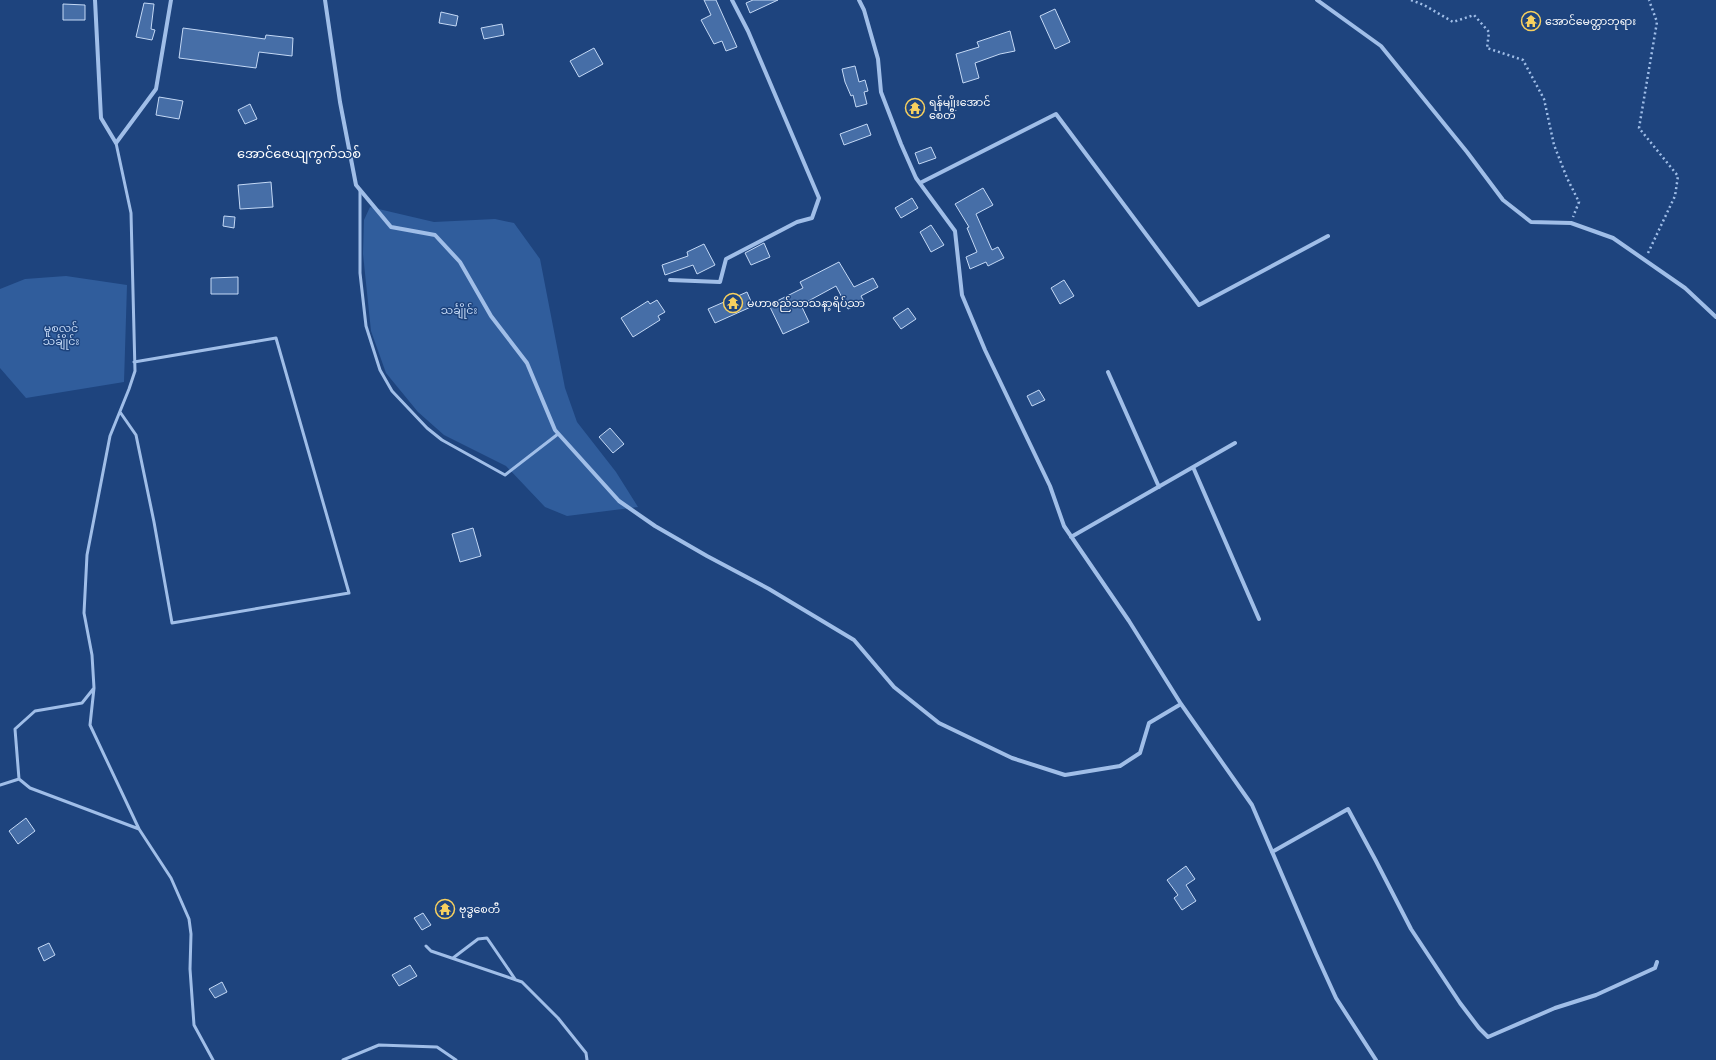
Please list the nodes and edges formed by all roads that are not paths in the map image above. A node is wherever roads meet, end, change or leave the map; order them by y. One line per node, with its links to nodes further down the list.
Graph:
1 (95, 0): 7 (street)
2 (171, 0): 7 (street)
3 (325, 0): 9 (street)
4 (732, 0): 11 (street)
5 (859, 0): 8 (street)
6 (1318, 0): 12 (street)
7 (116, 143): 13 (lane)
8 (920, 183): 10 (street); 20 (street)
9 (360, 189): 16 (street); 16 (lane)
10 (1328, 236)
11 (670, 280)
12 (1716, 317)
13 (134, 362): 15 (lane); 15 (lane)
14 (1108, 372): 19 (street)
15 (120, 412): 22 (lane)
16 (558, 434): 23 (street)
17 (1235, 443): 18 (street)
18 (1192, 468): 19 (street); 21 (street)
19 (1159, 486): 20 (street)
20 (1071, 537): 23 (street)
21 (1258, 619)
22 (94, 688): 24 (lane); 26 (lane)
23 (1181, 704): 27 (street)
24 (19, 779): 25 (lane); 26 (lane)
25 (0, 785)
26 (139, 829): 32 (lane)
27 (1272, 852): 30 (street); 36 (street)
28 (426, 946): 29 (lane)
29 (453, 958): 31 (lane); 31 (lane)
30 (1657, 962)
31 (516, 980): 35 (lane)
32 (213, 1060)
33 (343, 1060): 34 (lane)
34 (456, 1060)
35 (588, 1060)
36 (1376, 1060)

